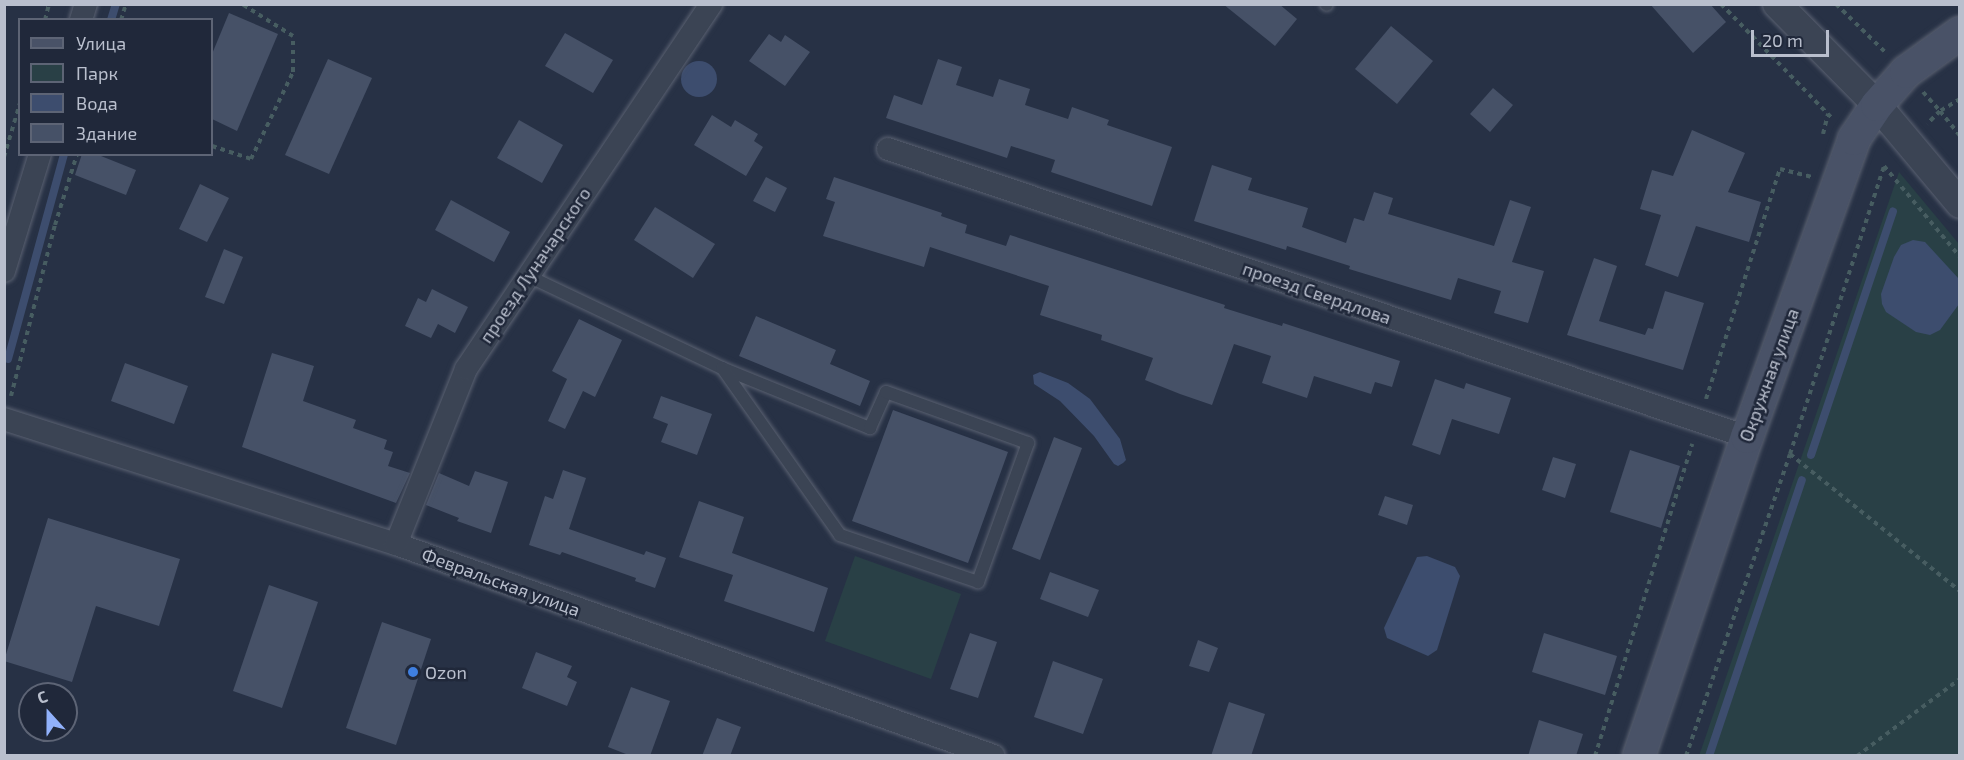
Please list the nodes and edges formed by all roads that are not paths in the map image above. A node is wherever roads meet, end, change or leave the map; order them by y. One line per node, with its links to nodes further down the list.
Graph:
1 (711, 4): 9 (street, проезд Луначарского)
2 (1778, 4): 4 (street)
3 (1959, 33): 4 (main road, Окружная улица)
4 (1877, 105): 7 (street); 12 (main road, Окружная улица)
5 (888, 149): 12 (street, проезд Свердлова)
6 (39, 156): 8 (street)
7 (1959, 204)
8 (4, 271)
9 (528, 276): 10 (lane); 13 (street, проезд Луначарского)
10 (722, 368): 10 (lane)
11 (5, 419): 13 (street, Февральская улица)
12 (1747, 437): 15 (main road, Окружная улица)
13 (396, 544): 14 (street, Февральская улица)
14 (994, 756)
15 (1638, 756)

